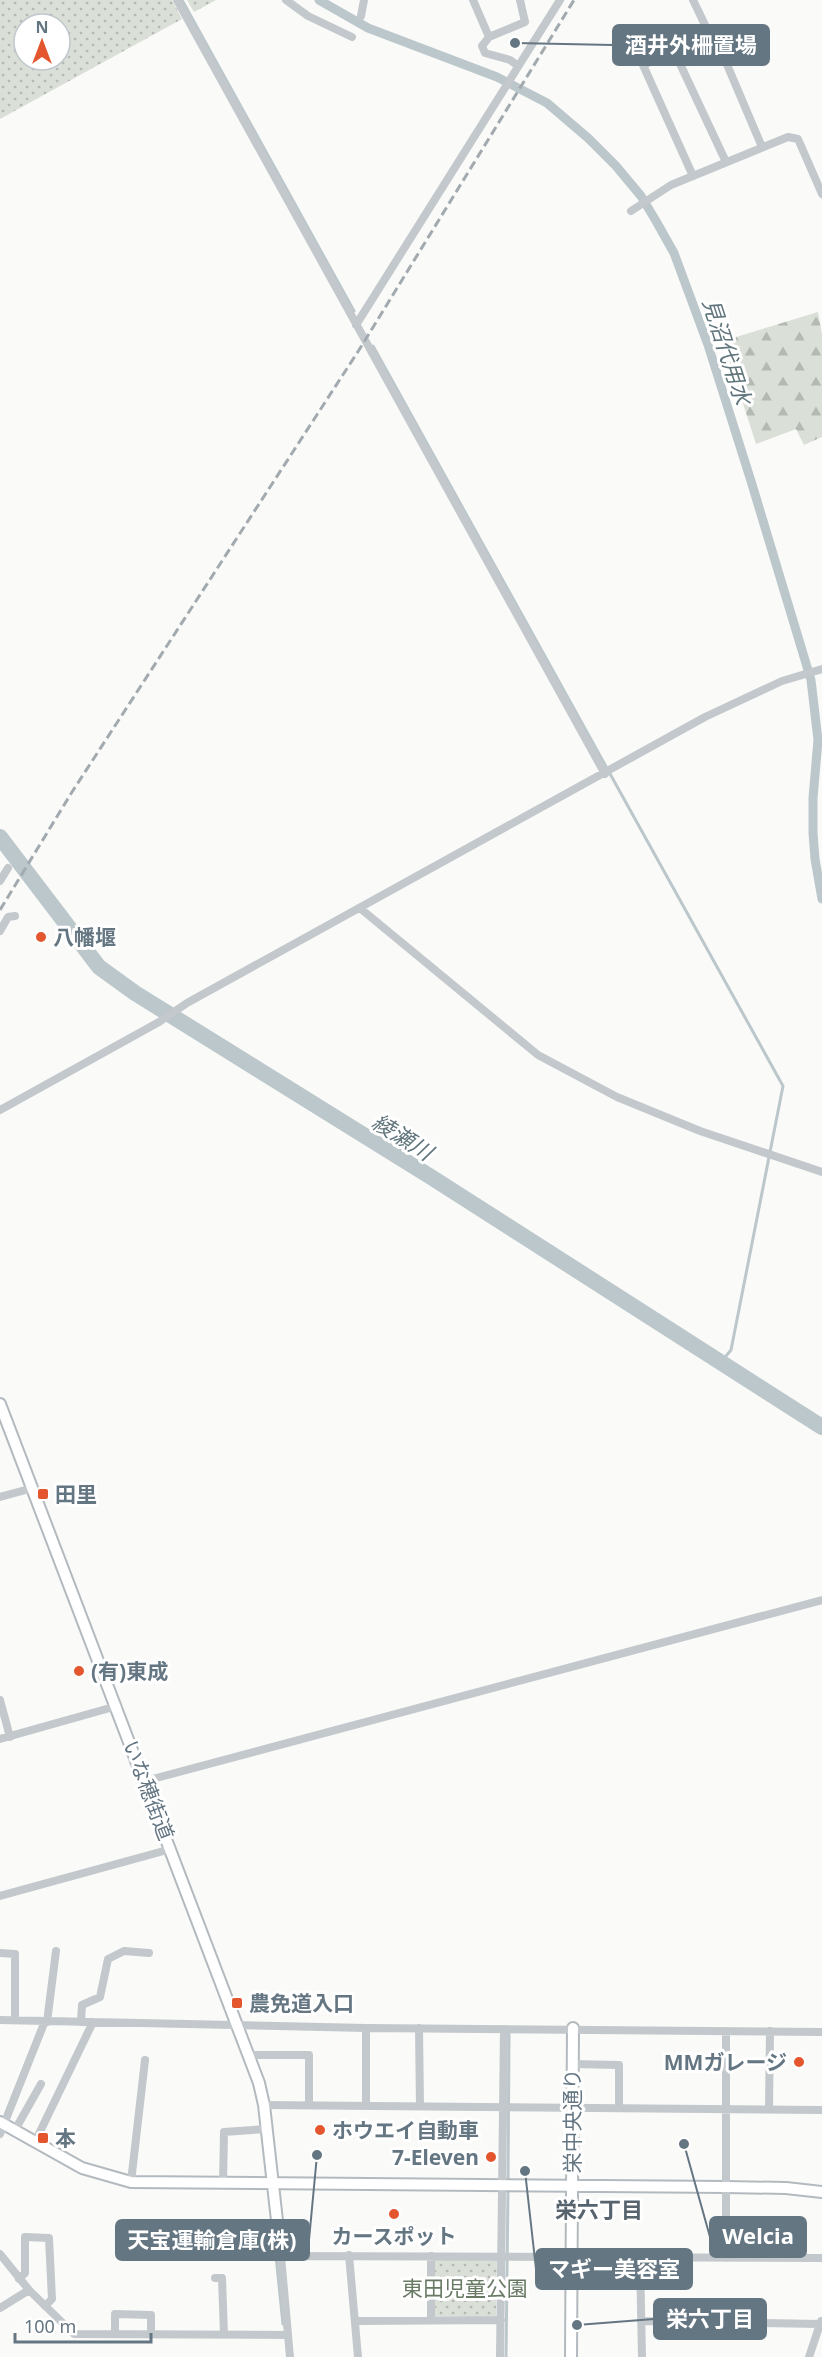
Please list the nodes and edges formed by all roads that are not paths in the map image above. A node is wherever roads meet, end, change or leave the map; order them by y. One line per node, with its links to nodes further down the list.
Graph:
1 (177, 0): 19 (street)
2 (286, 0): 10 (street)
3 (364, 0): 8 (street)
4 (473, 0): 11 (street)
5 (520, 0): 11 (street)
6 (560, 0): 13 (street)
7 (693, 0): 9 (street)
8 (361, 16)
9 (711, 34): 12 (street); 14 (street)
10 (352, 37)
11 (489, 37): 13 (street)
12 (675, 51): 15 (street); 16 (street)
13 (517, 65): 19 (street)
14 (762, 147): 15 (street); 17 (street)
15 (726, 162): 16 (street)
16 (693, 176): 18 (street)
17 (822, 194)
18 (631, 211)
19 (356, 325): 21 (street)
20 (819, 670): 21 (street)
21 (605, 774): 24 (street)
22 (8, 868): 23 (street)
23 (0, 881)
24 (361, 909): 27 (street); 28 (street)
25 (15, 916): 26 (street)
26 (0, 931)
27 (0, 1110)
28 (822, 1172)
29 (0, 1404): 30 (street, いな穂街道)
30 (33, 1488): 31 (street); 34 (street, いな穂街道)
31 (0, 1497)
32 (822, 1600): 37 (street)
33 (0, 1700): 35 (street)
34 (117, 1706): 35 (street); 37 (street, いな穂街道)
35 (10, 1737): 36 (street)
36 (0, 1739)
37 (145, 1782): 38 (street, いな穂街道)
38 (171, 1849): 39 (street); 48 (street, いな穂街道)
39 (0, 1896)
40 (56, 1952): 45 (street)
41 (0, 1953): 44 (street)
42 (149, 1953): 46 (street)
43 (0, 2020): 44 (street)
44 (15, 2020): 45 (street)
45 (46, 2022): 46 (street); 70 (street)
46 (81, 2022): 47 (street)
47 (93, 2022): 48 (street); 73 (street)
48 (237, 2024): 49 (street); 56 (street, いな穂街道)
49 (366, 2028): 50 (street); 62 (street)
50 (420, 2028): 52 (street); 63 (street)
51 (573, 2028): 52 (street); 53 (street); 58 (street, 栄中央通り)
52 (504, 2029): 64 (street)
53 (726, 2031): 54 (street); 67 (street)
54 (770, 2031): 55 (street); 68 (street)
55 (822, 2032)
56 (249, 2056): 60 (street, いな穂街道); 61 (street)
57 (145, 2060): 74 (street)
58 (572, 2064): 65 (street, 栄中央通り); 66 (street)
59 (41, 2084): 72 (street)
60 (264, 2105): 61 (street); 71 (street, いな穂街道)
61 (309, 2105): 62 (street)
62 (366, 2106): 63 (street)
63 (420, 2106): 64 (street)
64 (503, 2107): 65 (street); 77 (street)
65 (573, 2107): 66 (street); 78 (street, 栄中央通り)
66 (619, 2108): 67 (street)
67 (725, 2108): 68 (street); 79 (street)
68 (769, 2109): 69 (street)
69 (822, 2110)
70 (1, 2126): 72 (street)
71 (266, 2129): 75 (street, いな穂街道); 76 (street)
72 (15, 2130): 73 (street)
73 (35, 2142): 74 (street)
74 (131, 2182): 76 (street)
75 (272, 2183): 76 (street); 77 (street); 83 (street, いな穂街道)
76 (223, 2184)
77 (502, 2186): 78 (street); 85 (street)
78 (572, 2186): 79 (street); 86 (street, 栄中央通り)
79 (726, 2187): 80 (street); 88 (street)
80 (822, 2192)
81 (0, 2254): 91 (street)
82 (349, 2255): 83 (street); 84 (street); 95 (street)
83 (281, 2256): 103 (street)
84 (431, 2256): 85 (street); 96 (street)
85 (501, 2256): 86 (street); 97 (street)
86 (572, 2257): 87 (street); 107 (street, 栄中央通り)
87 (640, 2257): 88 (street); 98 (street)
88 (726, 2258): 89 (street)
89 (822, 2258)
90 (215, 2278): 102 (street)
91 (19, 2279): 92 (street); 93 (street)
92 (29, 2290): 93 (street); 94 (street)
93 (45, 2306): 100 (street)
94 (0, 2308)
95 (355, 2320): 96 (street); 105 (street)
96 (430, 2320): 97 (street)
97 (501, 2320): 106 (street)
98 (641, 2321): 99 (street); 108 (street)
99 (821, 2322): 109 (street)
100 (115, 2334): 101 (street); 101 (street)
101 (151, 2334): 102 (street)
102 (224, 2334): 103 (street)
103 (288, 2335): 104 (street)
104 (290, 2357)
105 (358, 2357)
106 (500, 2357)
107 (571, 2357)
108 (642, 2357)
109 (809, 2357)

